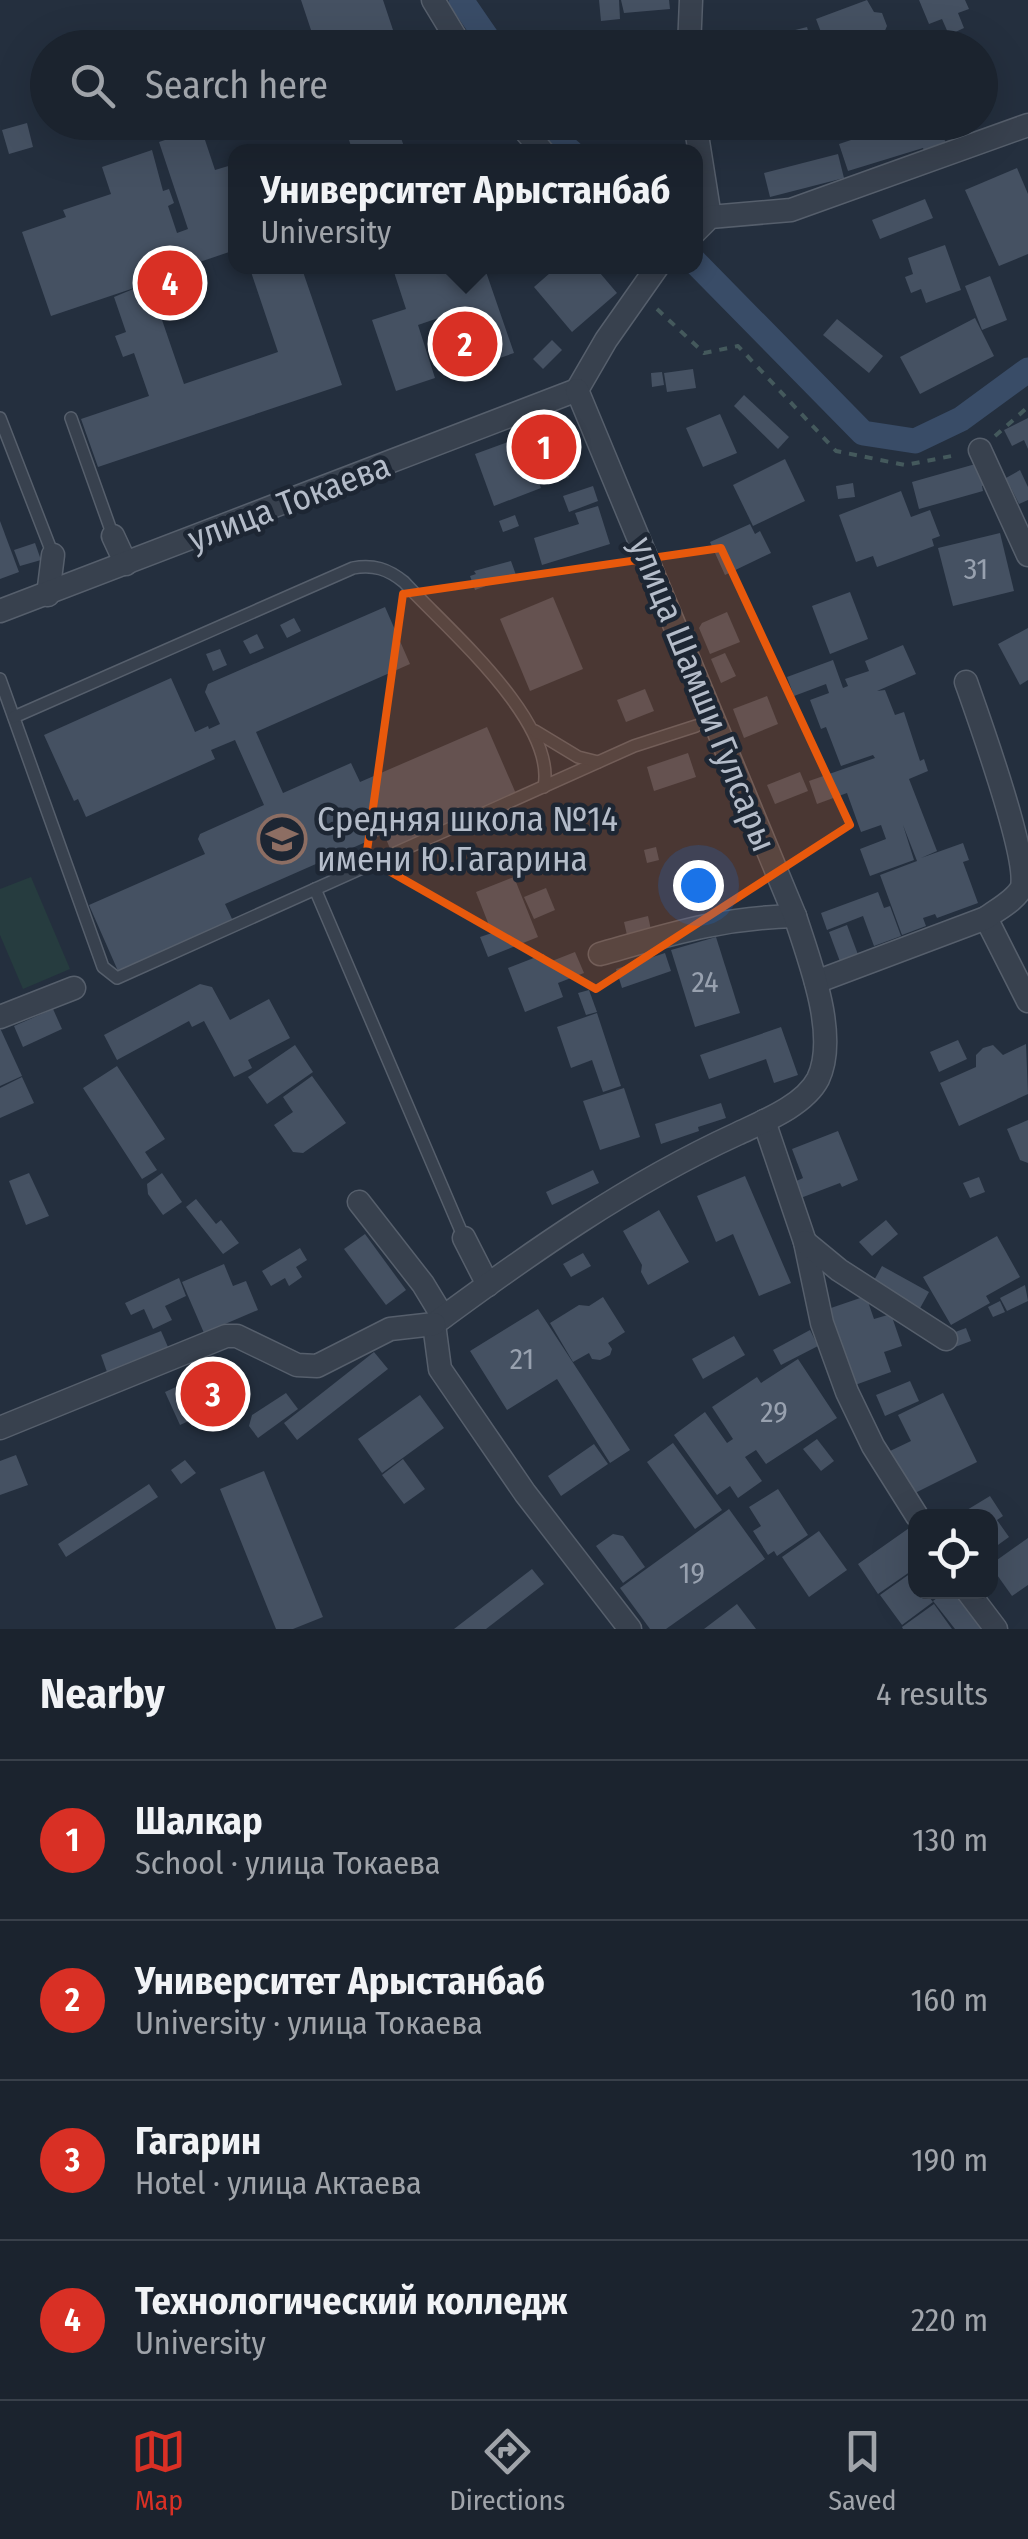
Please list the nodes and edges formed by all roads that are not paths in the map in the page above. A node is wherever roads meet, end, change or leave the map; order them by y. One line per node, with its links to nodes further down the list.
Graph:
1 (432, 0): 3 (street)
2 (691, 0): 4 (street)
3 (451, 30)
4 (690, 30)
5 (1028, 125): 6 (street)
6 (998, 136)
7 (986, 140): 8 (street)
8 (703, 226)
9 (652, 274): 10 (street)
10 (577, 390): 17 (street, улица Токаева); 23 (street, улица Шамши Гулсары)
11 (0, 418): 15 (lane)
12 (71, 418): 14 (lane)
13 (980, 450): 16 (street)
14 (112, 536): 17 (street)
15 (53, 555): 18 (street)
16 (1028, 555)
17 (126, 564): 18 (street, улица Токаева)
18 (48, 595): 19 (street, улица Токаева)
19 (0, 611)
20 (0, 680): 22 (lane)
21 (966, 682): 29 (street)
22 (14, 717): 24 (lane); 27 (lane)
23 (706, 723): 25 (lane); 28 (street, улица Шамши Гулсары)
24 (534, 731): 25 (lane); 26 (lane)
25 (598, 762): 26 (lane)
26 (544, 787): 27 (lane)
27 (314, 890): 37 (lane)
28 (794, 916): 30 (street); 31 (street, улица Шамши Гулсары)
29 (986, 918): 31 (street); 33 (street)
30 (600, 954)
31 (816, 982): 35 (street, улица Шамши Гулсары)
32 (74, 988): 34 (street)
33 (1028, 1000)
34 (0, 1017)
35 (764, 1121): 38 (street); 39 (street, улица Шамши Гулсары)
36 (359, 1202): 40 (street)
37 (464, 1238): 39 (street)
38 (806, 1242): 41 (street); 43 (street)
39 (488, 1285): 40 (street, улица Шамши Гулсары)
40 (438, 1320): 42 (street); 45 (street)
41 (946, 1339)
42 (0, 1428)
43 (913, 1509)
44 (973, 1599): 46 (street)
45 (630, 1629)
46 (996, 1629)

